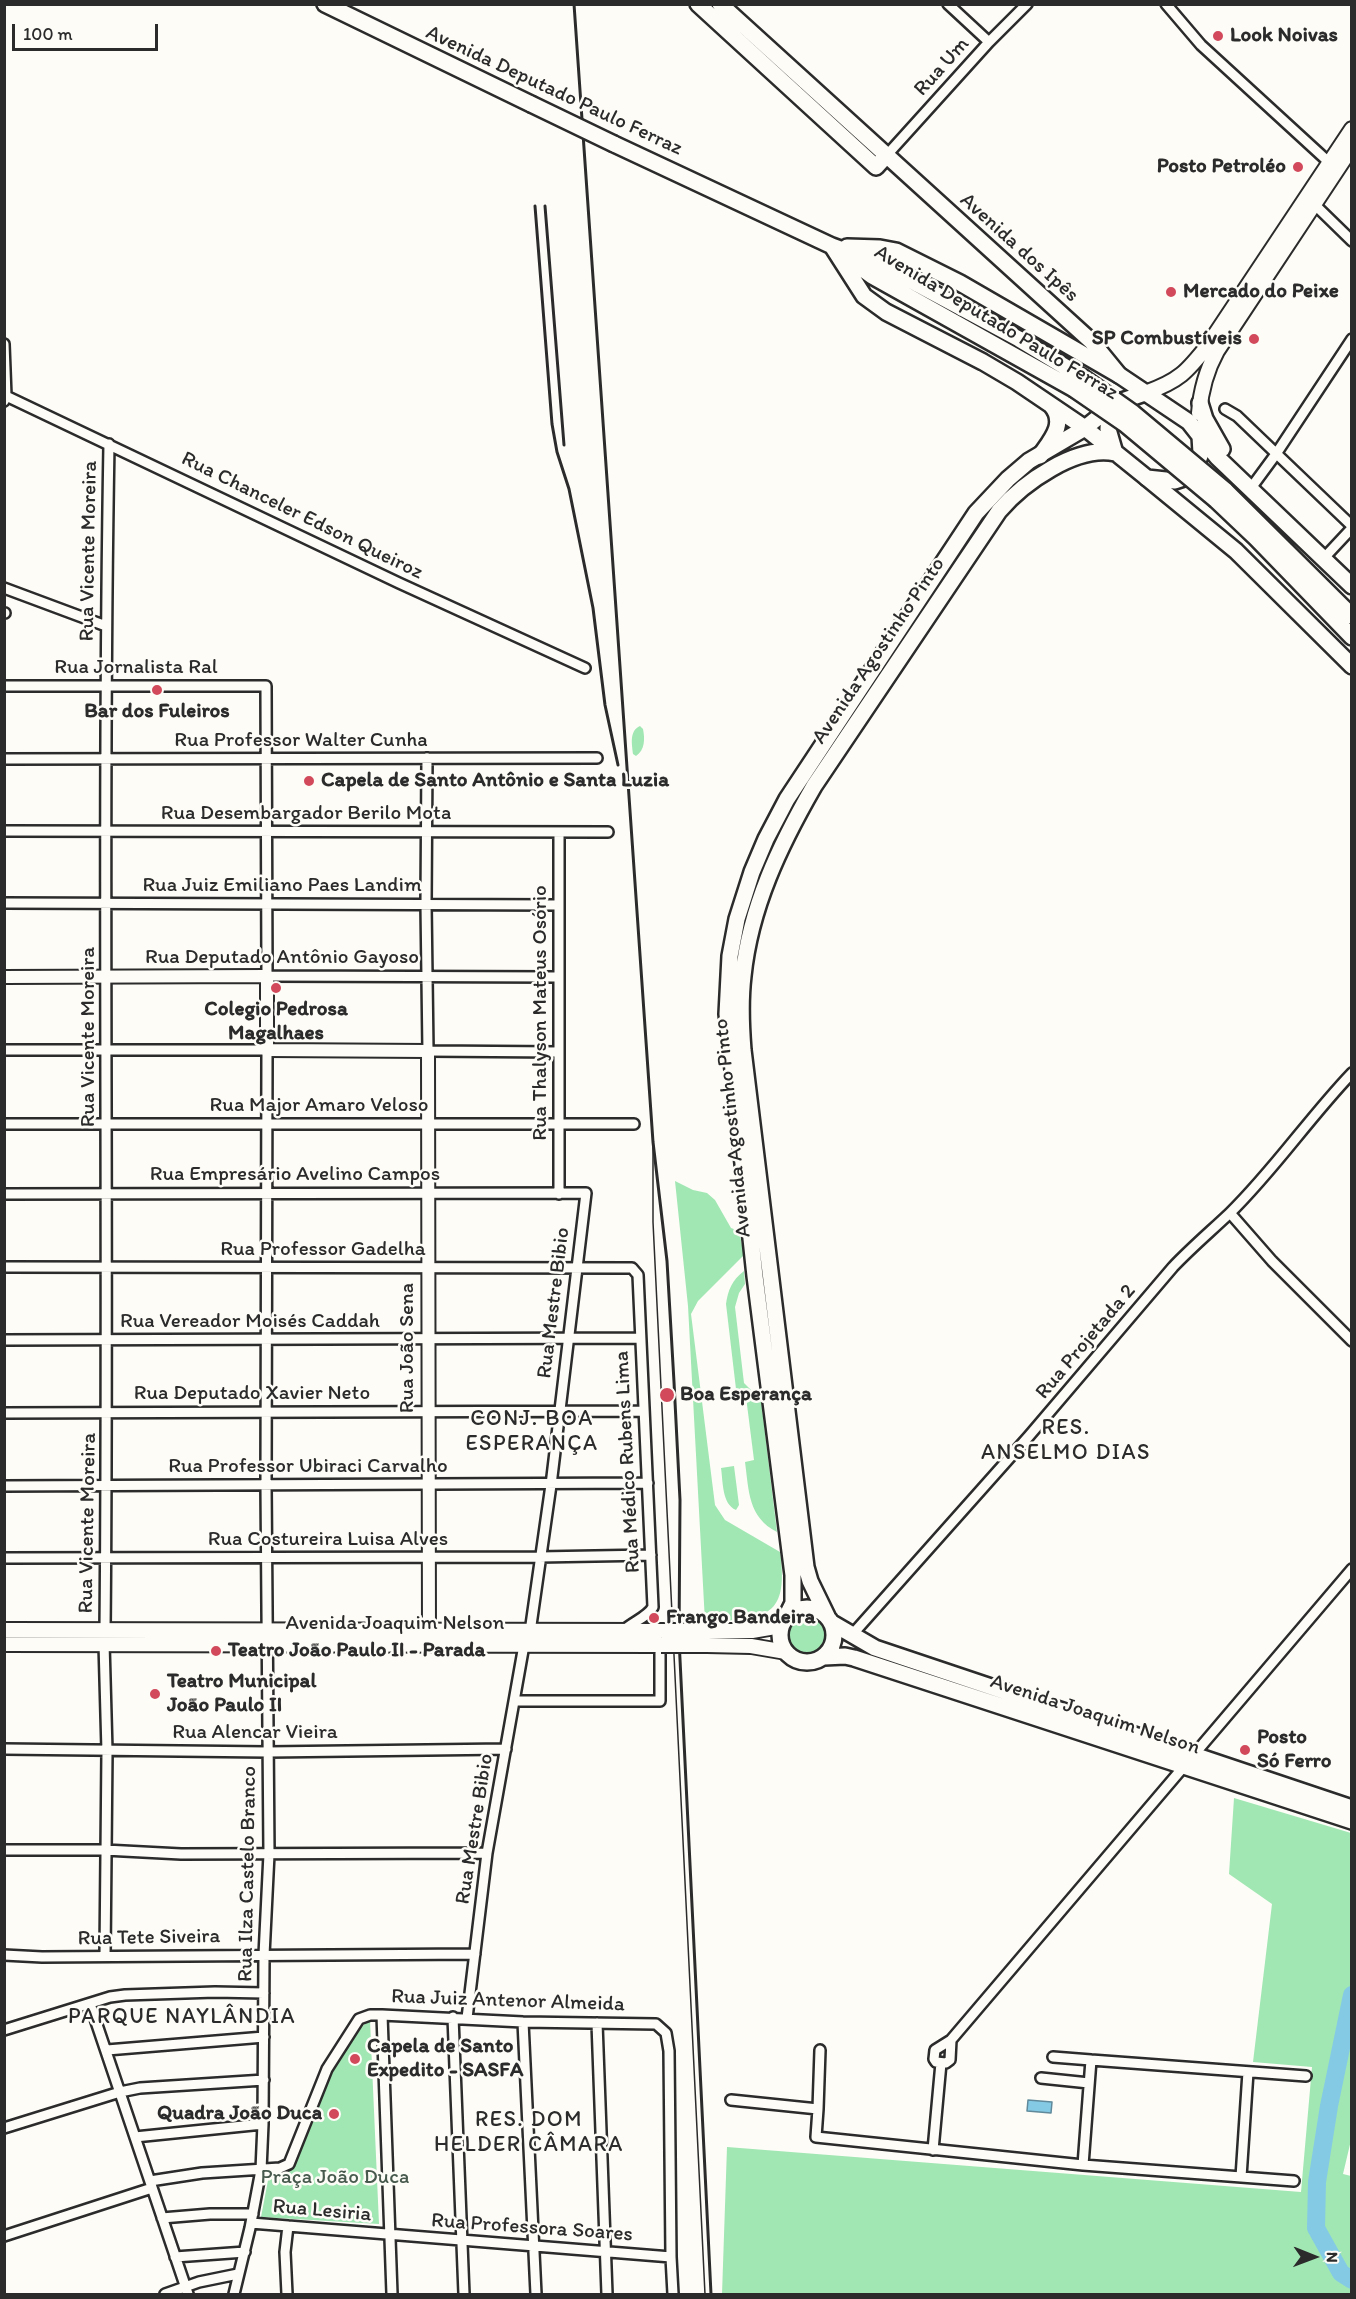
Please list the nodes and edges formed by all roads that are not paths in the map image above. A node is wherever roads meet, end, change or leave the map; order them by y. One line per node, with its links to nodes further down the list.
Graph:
1 (325, 4): 14 (main road, Avenida Deputado Paulo Ferraz, bridge)
2 (698, 4): 10 (main road)
3 (720, 4): 10 (main road, Avenida dos Ipês)
4 (948, 4): 7 (street)
5 (1027, 4): 7 (street, Rua Um)
6 (1166, 4): 11 (street)
7 (989, 42): 10 (street, Rua Um)
8 (1352, 129): 11 (main road)
9 (1352, 147): 11 (main road)
10 (886, 156): 18 (main road, Avenida dos Ipês)
11 (1333, 166): 12 (main road)
12 (1311, 201): 13 (street); 17 (main road)
13 (1352, 241)
14 (832, 246): 18 (main road); 21 (main road); 37 (main road, Avenida Deputado Paulo Ferraz, bridge)
15 (1352, 339): 29 (street)
16 (4, 344): 20 (street)
17 (1213, 348): 19 (main road); 22 (main road)
18 (1119, 375): 19 (main road)
19 (1145, 393): 23 (main road); 26 (main road)
20 (5, 397): 27 (street, Rua Chanceler Edson Queiroz)
21 (1049, 403): 25 (main road); 30 (main road)
22 (1200, 403): 26 (main road); 32 (main road)
23 (1109, 409): 25 (main road, Avenida Agostinho Pinto); 28 (main road)
24 (1225, 409): 29 (street)
25 (1085, 428): 28 (main road); 30 (main road, Avenida Agostinho Pinto)
26 (1200, 436): 31 (main road); 32 (main road)
27 (109, 444): 39 (street, Rua Vicente Moreira); 42 (street, Rua Chanceler Edson Queiroz)
28 (1115, 453): 31 (main road); 118 (main road, Avenida Agostinho Pinto)
29 (1276, 454): 32 (street); 33 (street)
30 (1040, 456): 119 (main road, Avenida Agostinho Pinto)
31 (1147, 478): 41 (main road)
32 (1250, 487): 34 (main road)
33 (1352, 527): 34 (street)
34 (1324, 558): 35 (main road)
35 (1352, 586)
36 (4, 588): 39 (street)
37 (1328, 603): 38 (main road); 40 (main road)
38 (1352, 616)
39 (106, 626): 44 (street, Rua Vicente Moreira)
40 (1352, 637)
41 (1352, 666)
42 (585, 668)
43 (4, 686): 44 (street, Rua Jornalista Ral)
44 (106, 686): 48 (street, Rua Vicente Moreira); 49 (street, Rua Jornalista Ral)
45 (427, 758): 46 (street, Rua Professor Walter Cunha); 49 (street, Rua Professor Walter Cunha); 53 (street)
46 (597, 758)
47 (4, 759): 48 (street, Rua Professor Walter Cunha)
48 (106, 759): 49 (street, Rua Professor Walter Cunha); 51 (street, Rua Vicente Moreira)
49 (265, 759): 52 (street)
50 (4, 831): 51 (street, Rua Desembargador Berilo Mota)
51 (106, 831): 52 (street, Rua Desembargador Berilo Mota); 57 (street, Rua Vicente Moreira)
52 (266, 831): 53 (street, Rua Desembargador Berilo Mota); 58 (street)
53 (426, 832): 54 (street, Rua Desembargador Berilo Mota); 59 (street)
54 (559, 832): 55 (street, Rua Desembargador Berilo Mota); 60 (street, Rua Thalyson Mateus Osório)
55 (608, 832)
56 (4, 903): 57 (street, Rua Juiz Emiliano Paes Landim)
57 (107, 904): 58 (street, Rua Juiz Emiliano Paes Landim); 65 (street, Rua Vicente Moreira)
58 (267, 904): 59 (street, Rua Juiz Emiliano Paes Landim); 61 (street)
59 (426, 904): 60 (street, Rua Juiz Emiliano Paes Landim); 63 (street)
60 (559, 905): 64 (street, Rua Thalyson Mateus Osório)
61 (267, 976): 63 (street, Rua Deputado Antônio Gayoso); 65 (street, Rua Deputado Antônio Gayoso); 68 (street)
62 (4, 977): 65 (street, Rua Deputado Antônio Gayoso)
63 (426, 977): 64 (street, Rua Deputado Antônio Gayoso); 69 (street)
64 (559, 977): 70 (street, Rua Thalyson Mateus Osório)
65 (107, 978): 67 (street, Rua Vicente Moreira)
66 (4, 1050): 67 (street)
67 (107, 1050): 68 (street); 73 (street, Rua Vicente Moreira)
68 (267, 1050): 69 (street); 74 (street, Rua Ilza Castelo Branco)
69 (428, 1051): 70 (street); 75 (street, Rua João Sena)
70 (560, 1052): 76 (street, Rua Thalyson Mateus Osório)
71 (1352, 1073): 84 (street, Rua Projetada 2)
72 (4, 1124): 73 (street, Rua Major Amaro Veloso)
73 (106, 1124): 74 (street, Rua Major Amaro Veloso); 78 (street, Rua Vicente Moreira)
74 (267, 1124): 75 (street, Rua Major Amaro Veloso); 79 (street, Rua Ilza Castelo Branco)
75 (427, 1124): 76 (street, Rua Major Amaro Veloso); 80 (street, Rua João Sena)
76 (560, 1124): 77 (street, Rua Major Amaro Veloso); 83 (street, Rua Thalyson Mateus Osório)
77 (634, 1124)
78 (106, 1193): 79 (street, Rua Empresário Avelino Campos); 82 (street, Rua Empresário Avelino Campos); 87 (street, Rua Vicente Moreira)
79 (267, 1193): 80 (street, Rua Empresário Avelino Campos); 88 (street, Rua Ilza Castelo Branco)
80 (427, 1193): 83 (street, Rua Empresário Avelino Campos); 89 (street, Rua João Sena)
81 (586, 1193): 83 (street, Rua Empresário Avelino Campos); 86 (street, Rua Mestre Bibio)
82 (4, 1194)
83 (559, 1194)
84 (1230, 1213): 92 (street); 123 (street, Rua Projetada 2)
85 (4, 1267): 87 (street, Rua Professor Gadelha)
86 (577, 1267): 89 (street, Rua Professor Gadelha); 90 (street, Rua Professor Gadelha); 95 (street, Rua Mestre Bibio)
87 (106, 1268): 88 (street, Rua Professor Gadelha); 97 (street, Rua Vicente Moreira)
88 (267, 1268): 89 (street, Rua Professor Gadelha); 98 (street, Rua Ilza Castelo Branco)
89 (427, 1269): 94 (street, Rua João Sena)
90 (638, 1275): 93 (street, Rua Médico Rubens Lima)
91 (1352, 1325): 92 (street)
92 (1348, 1337)
93 (640, 1338): 95 (street, Rua Vereador Moisés Caddah); 99 (street, Rua Médico Rubens Lima)
94 (428, 1339): 95 (street, Rua Vereador Moisés Caddah); 98 (street, Rua Vereador Moisés Caddah); 101 (street, Rua João Sena)
95 (568, 1339): 102 (street, Rua Mestre Bibio)
96 (4, 1340): 97 (street, Rua Vereador Moisés Caddah)
97 (107, 1340): 98 (street, Rua Vereador Moisés Caddah); 104 (street, Rua Vicente Moreira)
98 (267, 1340): 100 (street, Rua Ilza Castelo Branco)
99 (644, 1411): 102 (street, Rua Deputado Xavier Neto); 105 (street, Rua Médico Rubens Lima)
100 (267, 1412): 101 (street, Rua Deputado Xavier Neto); 104 (street, Rua Deputado Xavier Neto); 107 (street, Rua Ilza Castelo Branco)
101 (428, 1412): 102 (street, Rua Deputado Xavier Neto); 108 (street, Rua João Sena)
102 (559, 1412): 109 (street, Rua Mestre Bibio)
103 (4, 1413): 104 (street, Rua Deputado Xavier Neto)
104 (107, 1413): 106 (street, Rua Vicente Moreira)
105 (648, 1483): 109 (street, Rua Professor Ubiraci Carvalho); 111 (street, Rua Médico Rubens Lima)
106 (107, 1485): 107 (street, Rua Professor Ubiraci Carvalho); 110 (street, Rua Professor Ubiraci Carvalho); 115 (street, Rua Vicente Moreira)
107 (266, 1485): 108 (street, Rua Professor Ubiraci Carvalho); 116 (street, Rua Ilza Castelo Branco)
108 (428, 1485): 109 (street, Rua Professor Ubiraci Carvalho); 112 (street, Rua João Sena)
109 (551, 1485): 113 (street, Rua Mestre Bibio)
110 (4, 1486)
111 (651, 1555): 113 (street, Rua Costureira Luisa Alves); 121 (street, Rua Médico Rubens Lima)
112 (429, 1557): 113 (street, Rua Costureira Luisa Alves); 116 (street, Rua Costureira Luisa Alves); 125 (street, Rua João Sena)
113 (539, 1557): 122 (street, Rua Mestre Bibio)
114 (4, 1558): 115 (street, Rua Costureira Luisa Alves)
115 (106, 1558): 116 (street, Rua Costureira Luisa Alves); 124 (street, Rua Vicente Moreira)
116 (267, 1558): 126 (street, Rua Ilza Castelo Branco)
117 (1352, 1569): 138 (street)
118 (829, 1620): 119 (main road); 123 (main road, Avenida Joaquim Nelson); 132 (main road)
119 (784, 1622): 127 (main road, Avenida Joaquim Nelson); 131 (main road)
120 (4, 1630): 124 (main road, Avenida Joaquim Nelson)
121 (623, 1631): 122 (main road, Avenida Joaquim Nelson); 128 (main road, Avenida Joaquim Nelson)
122 (530, 1632): 125 (main road, Avenida Joaquim Nelson)
123 (851, 1636): 138 (main road, Avenida Joaquim Nelson)
124 (105, 1637): 126 (main road, Avenida Joaquim Nelson); 129 (main road, Avenida Joaquim Nelson); 136 (street, Rua Vicente Moreira)
125 (429, 1637): 126 (main road, Avenida Joaquim Nelson); 130 (main road, Avenida Joaquim Nelson)
126 (268, 1638): 137 (street, Rua Ilza Castelo Branco)
127 (707, 1638): 128 (main road, Avenida Joaquim Nelson, bridge); 131 (main road, Avenida Joaquim Nelson)
128 (661, 1643): 130 (main road, Avenida Joaquim Nelson); 133 (street)
129 (4, 1644)
130 (524, 1645): 133 (street, Rua Mestre Bibio)
131 (786, 1652): 132 (main road)
132 (824, 1657): 138 (main road, Avenida Joaquim Nelson)
133 (514, 1701): 135 (street, Rua Mestre Bibio)
134 (4, 1749): 136 (street, Rua Alencar Vieira)
135 (506, 1749): 137 (street, Rua Alencar Vieira); 143 (street, Rua Mestre Bibio)
136 (107, 1751): 137 (street, Rua Alencar Vieira); 142 (street, Rua Vicente Moreira)
137 (268, 1752): 144 (street, Rua Ilza Castelo Branco)
138 (1189, 1761): 139 (main road, Avenida Joaquim Nelson); 140 (main road, Avenida Joaquim Nelson); 158 (street)
139 (1352, 1808)
140 (1352, 1821)
141 (4, 1850): 142 (street)
142 (105, 1850): 144 (street); 148 (street, Rua Vicente Moreira)
143 (487, 1853): 144 (street); 145 (street, Rua Mestre Bibio)
144 (269, 1854): 147 (street, Rua Ilza Castelo Branco)
145 (475, 1954): 147 (street, Rua Tete Siveira); 153 (street, Rua Mestre Bibio)
146 (4, 1955): 148 (street, Rua Tete Siveira)
147 (264, 1955): 148 (street, Rua Tete Siveira); 149 (street, Rua Ilza Castelo Branco)
148 (105, 1956)
149 (264, 1993): 150 (street); 157 (street, Rua Ilza Castelo Branco)
150 (90, 2004): 156 (street); 160 (street)
151 (382, 2015): 152 (street, Rua Juiz Antenor Almeida); 177 (street, Rua Juiz Antenor Almeida); 184 (street)
152 (453, 2018): 153 (street, Rua Juiz Antenor Almeida); 186 (street)
153 (467, 2018): 154 (street, Rua Juiz Antenor Almeida)
154 (523, 2022): 155 (street, Rua Juiz Antenor Almeida); 187 (street)
155 (597, 2023): 189 (street); 191 (street, Rua Juiz Antenor Almeida)
156 (4, 2031)
157 (264, 2037): 160 (street); 167 (street, Rua Ilza Castelo Branco)
158 (951, 2040): 163 (street); 163 (street)
159 (820, 2049): 171 (street)
160 (107, 2050): 169 (street)
161 (1053, 2057): 162 (street)
162 (1091, 2060): 164 (street); 168 (street)
163 (941, 2063): 175 (street)
164 (1248, 2072): 165 (street); 178 (street)
165 (1306, 2076)
166 (1041, 2079): 168 (street)
167 (264, 2080): 169 (street); 172 (street, Rua Ilza Castelo Branco)
168 (1089, 2083): 176 (street)
169 (120, 2092): 173 (street); 174 (street)
170 (731, 2100): 171 (street)
171 (818, 2109): 175 (street)
172 (263, 2124): 174 (street); 177 (street, Rua Ilza Castelo Branco)
173 (4, 2128)
174 (135, 2137): 180 (street)
175 (933, 2150): 176 (street)
176 (1083, 2165): 178 (street)
177 (261, 2170): 180 (street); 182 (street, Rua Ilza Castelo Branco)
178 (1241, 2177): 179 (street)
179 (1294, 2181)
180 (151, 2184): 181 (street); 185 (street)
181 (162, 2218): 182 (street, Rua Lesiria); 190 (street)
182 (252, 2218): 183 (street, Rua Lesiria); 188 (street, Rua Ilza Castelo Branco)
183 (288, 2226): 184 (street, Rua Lesiria); 196 (street)
184 (390, 2234): 186 (street, Rua Professora Soares); 197 (street)
185 (4, 2236)
186 (462, 2241): 187 (street, Rua Professora Soares); 198 (street)
187 (532, 2245): 189 (street, Rua Professora Soares); 199 (street)
188 (245, 2252): 190 (street); 192 (street, Rua Ilza Castelo Branco)
189 (604, 2252): 191 (street, Rua Professora Soares); 200 (street)
190 (175, 2257): 193 (street)
191 (671, 2257): 201 (street)
192 (238, 2274): 193 (street); 195 (street, Rua Ilza Castelo Branco)
193 (187, 2291): 194 (street)
194 (165, 2295)
195 (234, 2295)
196 (287, 2295)
197 (392, 2295)
198 (464, 2295)
199 (536, 2295)
200 (607, 2295)
201 (673, 2295)

